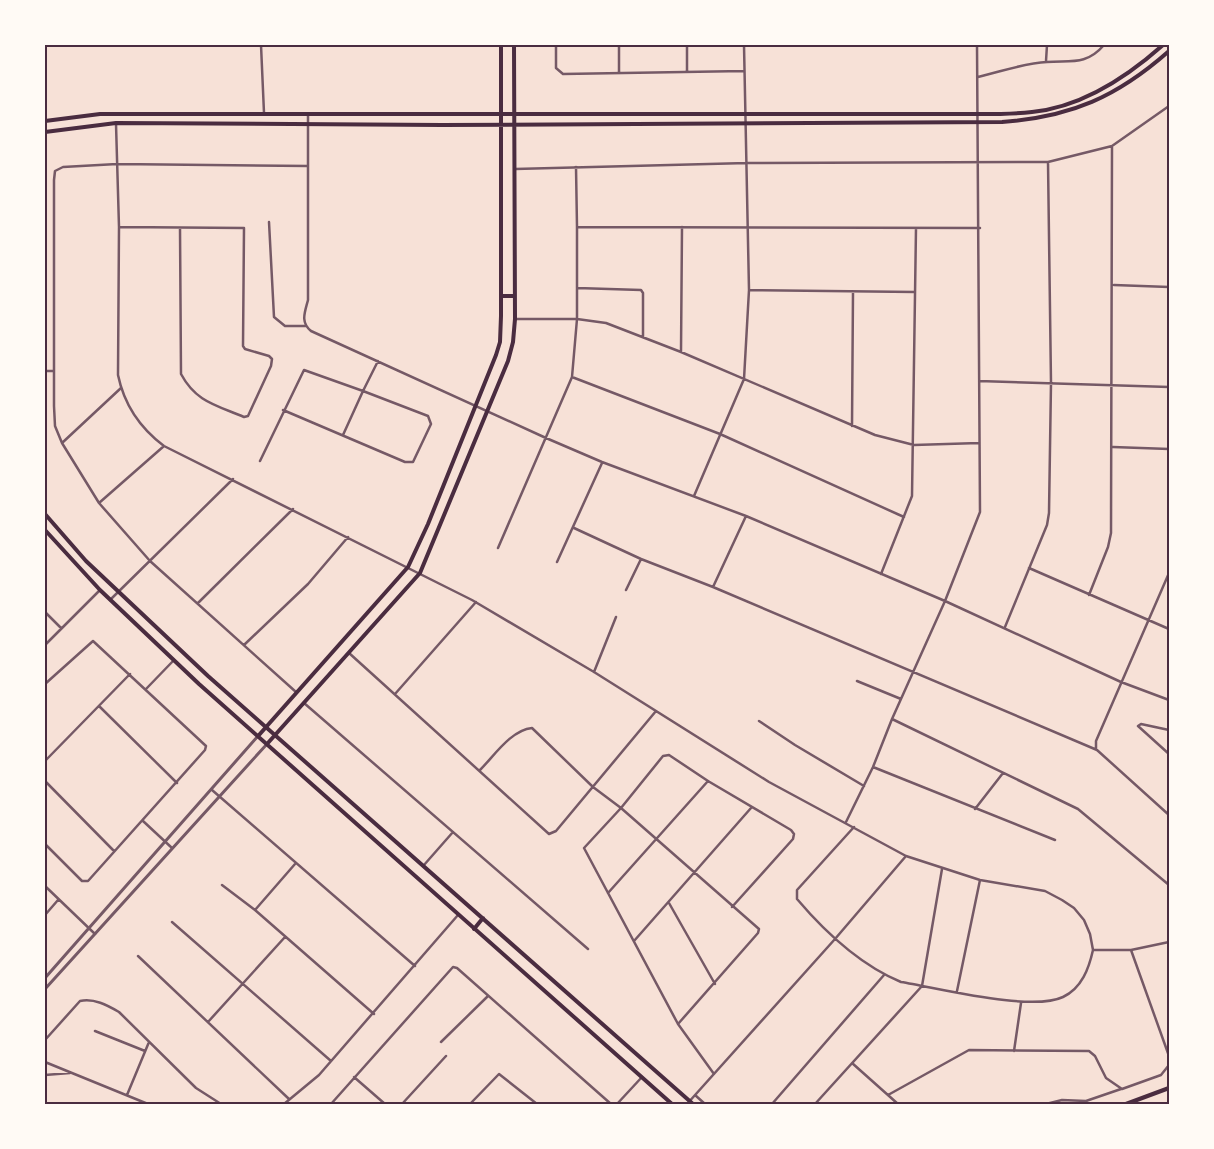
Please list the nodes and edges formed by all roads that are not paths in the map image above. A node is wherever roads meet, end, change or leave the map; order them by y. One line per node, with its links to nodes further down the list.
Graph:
1 (261, 45): 19 (street)
2 (501, 45): 23 (main road)
3 (514, 45): 24 (main road)
4 (556, 45): 16 (street)
5 (619, 45): 16 (street)
6 (686, 45): 15 (street)
7 (744, 45): 14 (street)
8 (977, 45): 17 (street)
9 (1047, 45): 13 (street)
10 (1104, 45): 13 (street)
11 (1163, 45): 22 (main road)
12 (1169, 51): 27 (main road)
13 (1046, 62): 17 (street)
14 (745, 71): 15 (street); 20 (street)
15 (687, 72): 16 (street)
16 (619, 73)
17 (978, 77): 22 (street)
18 (1169, 106): 33 (street)
19 (264, 113): 21 (main road); 25 (main road)
20 (746, 113): 22 (main road); 24 (main road); 30 (street)
21 (308, 114): 23 (main road); 31 (street)
22 (979, 114): 27 (street)
23 (501, 115): 24 (main road); 28 (main road)
24 (515, 115): 29 (main road)
25 (45, 121)
26 (116, 123): 31 (main road); 32 (main road); 37 (street)
27 (979, 123): 30 (main road); 36 (street)
28 (502, 124): 29 (main road); 31 (main road); 55 (main road)
29 (515, 124): 30 (main road); 40 (main road)
30 (746, 124): 35 (street)
31 (308, 125): 38 (street)
32 (45, 132)
33 (1112, 146): 34 (street); 49 (street)
34 (1048, 162): 36 (street); 68 (street)
35 (748, 163): 36 (street); 39 (street); 45 (street)
36 (979, 163): 48 (street)
37 (116, 164): 38 (street); 42 (street); 64 (street)
38 (308, 166): 59 (street)
39 (576, 167): 40 (street); 43 (street)
40 (515, 169): 56 (main road)
41 (269, 222): 59 (street)
42 (119, 227): 46 (street); 71 (street)
43 (577, 227): 44 (street); 51 (street)
44 (682, 227): 45 (street); 61 (street)
45 (748, 227): 47 (street); 52 (street)
46 (180, 228): 46 (street)
47 (916, 228): 48 (street); 54 (street)
48 (980, 228): 67 (street)
49 (1114, 285): 50 (street); 69 (street)
50 (1169, 287)
51 (577, 288): 58 (street); 60 (street)
52 (748, 290): 53 (street); 66 (street)
53 (853, 292): 54 (street); 76 (street)
54 (915, 292): 82 (street)
55 (502, 296): 56 (main road); 73 (main road)
56 (515, 296): 57 (main road)
57 (515, 319): 58 (street); 75 (main road)
58 (576, 319): 60 (street); 65 (street)
59 (305, 326): 62 (street)
60 (643, 337): 61 (street)
61 (681, 352): 66 (street)
62 (378, 361): 72 (street); 73 (street)
63 (45, 371): 64 (street)
64 (54, 371): 80 (street)
65 (572, 377): 77 (street); 79 (street)
66 (744, 379): 76 (street); 77 (street)
67 (979, 381): 68 (street); 81 (street)
68 (1051, 383): 69 (street); 103 (street)
69 (1112, 384): 70 (street); 84 (street)
70 (1169, 387)
71 (121, 388): 80 (street); 83 (street)
72 (363, 391): 74 (street); 78 (street); 78 (street)
73 (475, 406): 75 (street); 102 (main road)
74 (282, 410): 78 (street); 86 (street)
75 (487, 412): 79 (street); 104 (main road)
76 (852, 426): 82 (street)
77 (720, 434): 89 (street); 94 (street)
78 (343, 436)
79 (546, 438): 87 (street); 98 (street)
80 (62, 443): 90 (street)
81 (979, 443): 82 (street); 113 (street)
82 (914, 445): 94 (street)
83 (164, 446): 88 (street); 90 (street)
84 (1112, 447): 85 (street); 111 (street)
85 (1169, 449)
86 (260, 461)
87 (602, 462): 89 (street); 95 (street)
88 (233, 479): 91 (street); 100 (street)
89 (694, 496): 93 (street)
90 (99, 502): 100 (street)
91 (294, 509): 97 (street); 114 (street)
92 (45, 514): 110 (main road)
93 (746, 516): 105 (street); 107 (street)
94 (904, 517): 105 (street)
95 (574, 528): 99 (street); 101 (street)
96 (45, 530): 108 (main road)
97 (348, 537): 102 (street); 123 (street)
98 (498, 548)
99 (642, 559): 107 (street); 109 (street)
100 (150, 561): 110 (street); 114 (street)
101 (557, 562)
102 (408, 567): 104 (street); 133 (main road)
103 (1029, 568): 111 (street); 119 (street)
104 (420, 572): 115 (street); 124 (main road)
105 (881, 574): 113 (street)
106 (1169, 574): 118 (street)
107 (713, 587): 127 (street)
108 (100, 590): 112 (main road); 120 (street)
109 (626, 590)
110 (118, 593): 112 (street); 142 (main road)
111 (1089, 594): 118 (street)
112 (110, 600): 125 (main road)
113 (945, 601): 119 (street); 127 (street)
114 (198, 602): 123 (street)
115 (476, 602): 126 (street); 134 (street)
116 (45, 612): 120 (street)
117 (616, 618): 126 (street)
118 (1148, 622): 121 (street); 130 (street)
119 (1005, 627): 130 (street)
120 (62, 629): 122 (street)
121 (1169, 630)
122 (45, 645)
123 (244, 645): 133 (street)
124 (348, 652): 134 (street); 137 (main road)
125 (174, 660): 132 (street); 145 (main road)
126 (594, 672): 139 (street)
127 (912, 673): 135 (street); 147 (street)
128 (130, 674): 131 (street); 132 (street); 138 (street)
129 (857, 681): 135 (street)
130 (1121, 682): 136 (street); 147 (street)
131 (45, 684)
132 (146, 689): 155 (street)
133 (296, 692): 142 (main road)
134 (395, 694): 151 (street)
135 (901, 699): 140 (street)
136 (1169, 700)
137 (303, 702): 144 (main road); 167 (street)
138 (100, 706): 149 (street); 155 (street)
139 (656, 711): 157 (street); 165 (street)
140 (892, 719): 150 (street); 152 (street)
141 (759, 720): 156 (street)
142 (266, 726): 144 (main road); 145 (main road)
143 (1169, 730): 148 (street)
144 (276, 734): 146 (main road); 176 (main road)
145 (259, 735): 146 (main road); 158 (street)
146 (267, 744): 159 (street); 189 (main road)
147 (1097, 750): 163 (street)
148 (1169, 754)
149 (45, 761)
150 (873, 768): 156 (street); 162 (street)
151 (480, 770): 157 (street); 157 (street)
152 (1004, 773): 162 (street); 181 (street)
153 (45, 780): 173 (street)
154 (708, 781): 160 (street); 161 (street); 168 (street)
155 (177, 783): 164 (street)
156 (864, 786): 165 (street)
157 (592, 787): 160 (street)
158 (212, 790): 159 (street); 170 (street)
159 (219, 796): 172 (street); 175 (street)
160 (620, 808): 168 (street); 183 (street)
161 (752, 808): 178 (street); 186 (street)
162 (975, 809): 169 (street)
163 (1169, 815)
164 (143, 821): 170 (street); 173 (street)
165 (846, 822): 166 (street)
166 (854, 826): 174 (street); 196 (street)
167 (453, 832): 176 (street); 199 (street)
168 (656, 840): 178 (street); 183 (street)
169 (1055, 840)
170 (166, 841): 172 (street); 193 (street)
171 (45, 844): 173 (street)
172 (172, 848): 194 (street)
173 (115, 851)
174 (906, 856): 177 (street); 196 (street)
175 (295, 864): 187 (street); 203 (street)
176 (424, 865): 190 (main road)
177 (942, 869): 179 (street); 208 (street)
178 (694, 875): 185 (street); 186 (street)
179 (980, 880): 200 (street); 210 (street)
180 (222, 885): 187 (street)
181 (1169, 885)
182 (45, 886): 184 (street)
183 (608, 893): 197 (street)
184 (58, 900): 188 (street); 193 (street)
185 (668, 903): 197 (street); 207 (street)
186 (732, 908): 207 (street)
187 (255, 910): 195 (street)
188 (45, 915)
189 (458, 915): 192 (main road); 203 (street)
190 (483, 918): 192 (main road); 239 (main road)
191 (172, 922): 206 (street)
192 (474, 928): 232 (main road)
193 (88, 929): 194 (street); 205 (street)
194 (94, 934): 209 (street)
195 (285, 937): 206 (street); 213 (street)
196 (835, 939): 204 (street); 229 (street)
197 (634, 941): 215 (street)
198 (1169, 942): 201 (street)
199 (588, 949)
200 (1093, 950): 201 (street); 212 (street)
201 (1131, 950): 223 (street)
202 (138, 956): 214 (street)
203 (415, 966): 213 (street)
204 (884, 975): 208 (street); 252 (street)
205 (45, 978)
206 (244, 984): 214 (street); 225 (street)
207 (714, 984): 215 (street)
208 (922, 986): 210 (street); 226 (street)
209 (45, 989)
210 (957, 992): 212 (street)
211 (488, 996): 219 (street); 231 (street); 248 (street)
212 (1021, 1003): 221 (street)
213 (374, 1014): 225 (street)
214 (208, 1022): 238 (street)
215 (678, 1024): 229 (street)
216 (95, 1031): 220 (street)
217 (45, 1040): 218 (street)
218 (149, 1042): 220 (street); 241 (street)
219 (442, 1042)
220 (145, 1051): 235 (street)
221 (1014, 1051): 233 (street); 237 (street)
222 (446, 1056): 245 (street)
223 (1169, 1056)
224 (45, 1062): 228 (street)
225 (331, 1062): 238 (street)
226 (852, 1063): 237 (street); 253 (street)
227 (1169, 1065): 233 (street)
228 (72, 1073): 230 (street); 235 (street)
229 (714, 1074): 236 (street)
230 (45, 1075)
231 (354, 1077): 243 (street); 244 (street)
232 (642, 1077): 249 (street); 250 (main road)
233 (1122, 1088): 255 (street)
234 (1169, 1088): 256 (highway)
235 (127, 1095): 240 (street)
236 (695, 1095): 239 (street); 251 (street)
237 (888, 1095): 254 (street)
238 (289, 1099): 242 (street)
239 (690, 1103)
240 (148, 1104)
241 (221, 1104)
242 (284, 1104)
243 (331, 1104)
244 (385, 1104)
245 (402, 1104)
246 (470, 1104): 247 (street)
247 (537, 1104)
248 (611, 1104)
249 (617, 1104)
250 (672, 1104)
251 (705, 1104)
252 (772, 1104)
253 (815, 1104)
254 (898, 1104)
255 (1046, 1104)
256 (1126, 1104)

